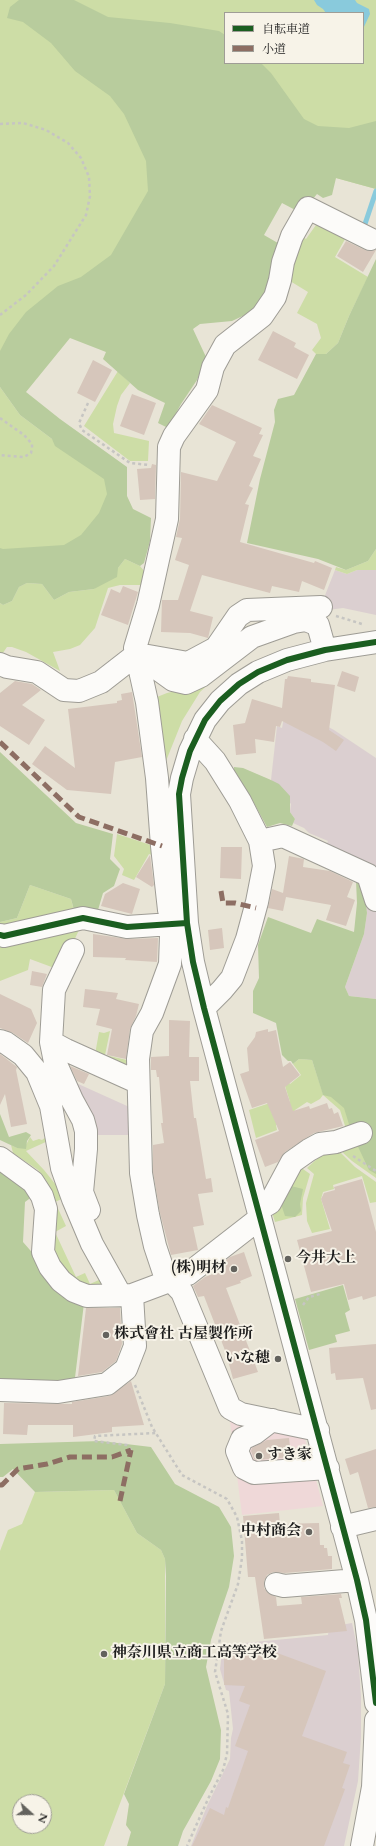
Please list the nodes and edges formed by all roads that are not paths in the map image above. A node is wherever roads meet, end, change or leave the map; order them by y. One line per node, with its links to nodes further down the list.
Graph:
1 (370, 240): 5 (street)
2 (328, 611): 5 (street)
3 (372, 634): 4 (street)
4 (325, 650): 5 (street); 7 (street)
5 (137, 654): 6 (street); 10 (street)
6 (0, 664)
7 (195, 739): 8 (street); 11 (street)
8 (260, 841): 9 (street); 14 (street)
9 (376, 900)
10 (169, 910)
11 (179, 929): 12 (street); 14 (street); 17 (street)
12 (0, 935)
13 (73, 950): 16 (street)
14 (204, 1008): 20 (street)
15 (0, 1041): 21 (street)
16 (51, 1042): 17 (street); 21 (street)
17 (137, 1082): 22 (street)
18 (361, 1133): 20 (street)
19 (0, 1158): 23 (street)
20 (259, 1214): 22 (street); 26 (street)
21 (101, 1260): 23 (street)
22 (170, 1282): 23 (street); 25 (street)
23 (126, 1294): 24 (street)
24 (0, 1390)
25 (272, 1420): 26 (street); 27 (street)
26 (318, 1430): 27 (street)
27 (328, 1468): 29 (street)
28 (376, 1519): 29 (street)
29 (342, 1526): 30 (street)
30 (357, 1580): 31 (street); 32 (street)
31 (276, 1584)
32 (371, 1618): 33 (street)
33 (376, 1703)
34 (376, 1720): 35 (street)
35 (362, 1846)

